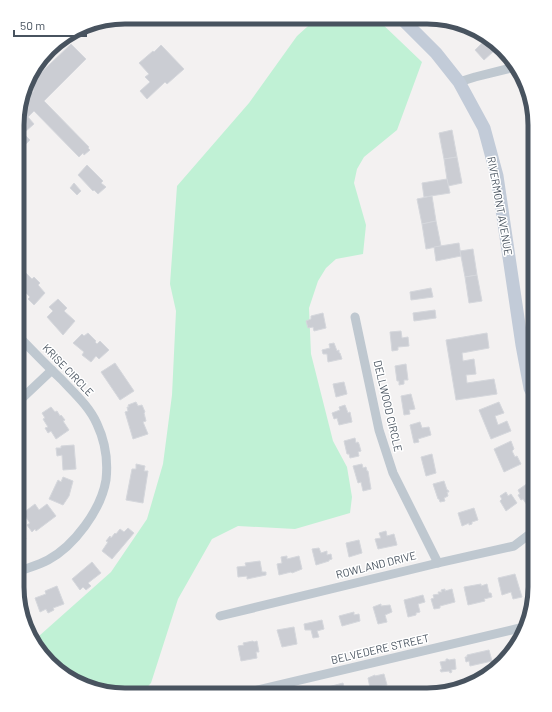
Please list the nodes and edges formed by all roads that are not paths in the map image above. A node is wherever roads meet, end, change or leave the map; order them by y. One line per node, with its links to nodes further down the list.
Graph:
1 (407, 24): 3 (main road, RIVERMONT AVENUE)
2 (510, 68): 3 (street)
3 (459, 82): 7 (main road, RIVERMONT AVENUE)
4 (356, 317): 10 (street, DELLWOOD CIRCLE)
5 (24, 342): 6 (street, KRISE CIRCLE)
6 (52, 370): 8 (street); 11 (street, KRISE CIRCLE)
7 (528, 378)
8 (24, 396)
9 (528, 535): 10 (street, ROWLAND DRIVE)
10 (438, 562): 12 (street, ROWLAND DRIVE)
11 (24, 569)
12 (220, 616)
13 (520, 628): 14 (street, BELVEDERE STREET)
14 (266, 688)

